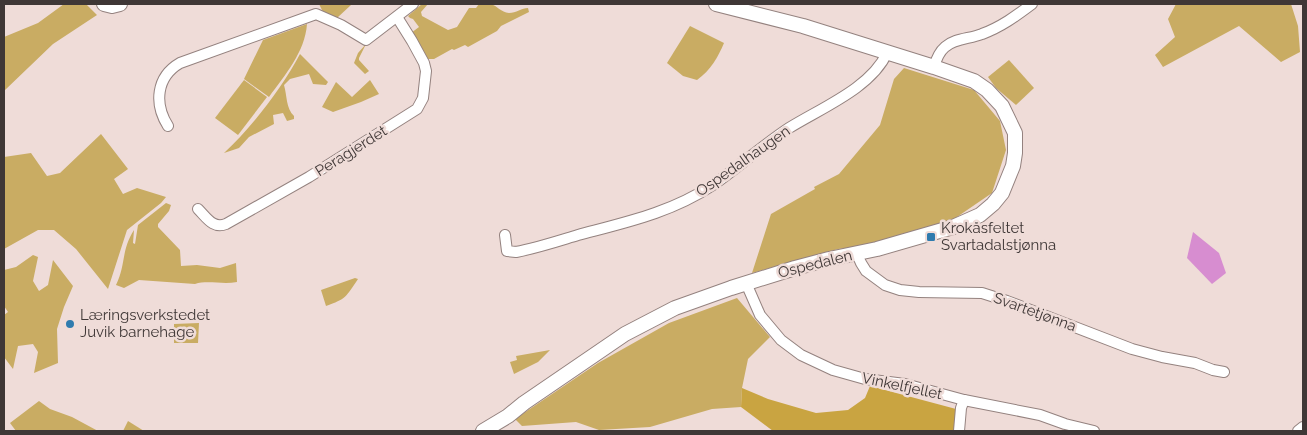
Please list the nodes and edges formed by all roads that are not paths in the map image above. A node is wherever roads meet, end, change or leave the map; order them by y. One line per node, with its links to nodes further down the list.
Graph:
1 (104, 4): 2 (street)
2 (120, 4)
3 (413, 4): 6 (street)
4 (716, 4): 7 (street, Ospedalen)
5 (1032, 4): 8 (street)
6 (397, 17): 9 (street); 10 (street, Peragjerdet)
7 (887, 53): 8 (street, Ospedalen); 11 (street, Ospedalhaugen)
8 (934, 67): 12 (street, Ospedalen)
9 (168, 126)
10 (198, 209)
11 (505, 235)
12 (857, 254): 13 (street, Ospedalen); 14 (street, Svartetjønna)
13 (746, 283): 15 (street, Vinkelfjellet); 17 (street, Ospedalen)
14 (1224, 372)
15 (964, 400): 18 (street); 19 (street, Vinkelfjellet)
16 (1303, 427): 20 (street)
17 (483, 431)
18 (960, 431)
19 (1094, 431)
20 (1298, 431)

